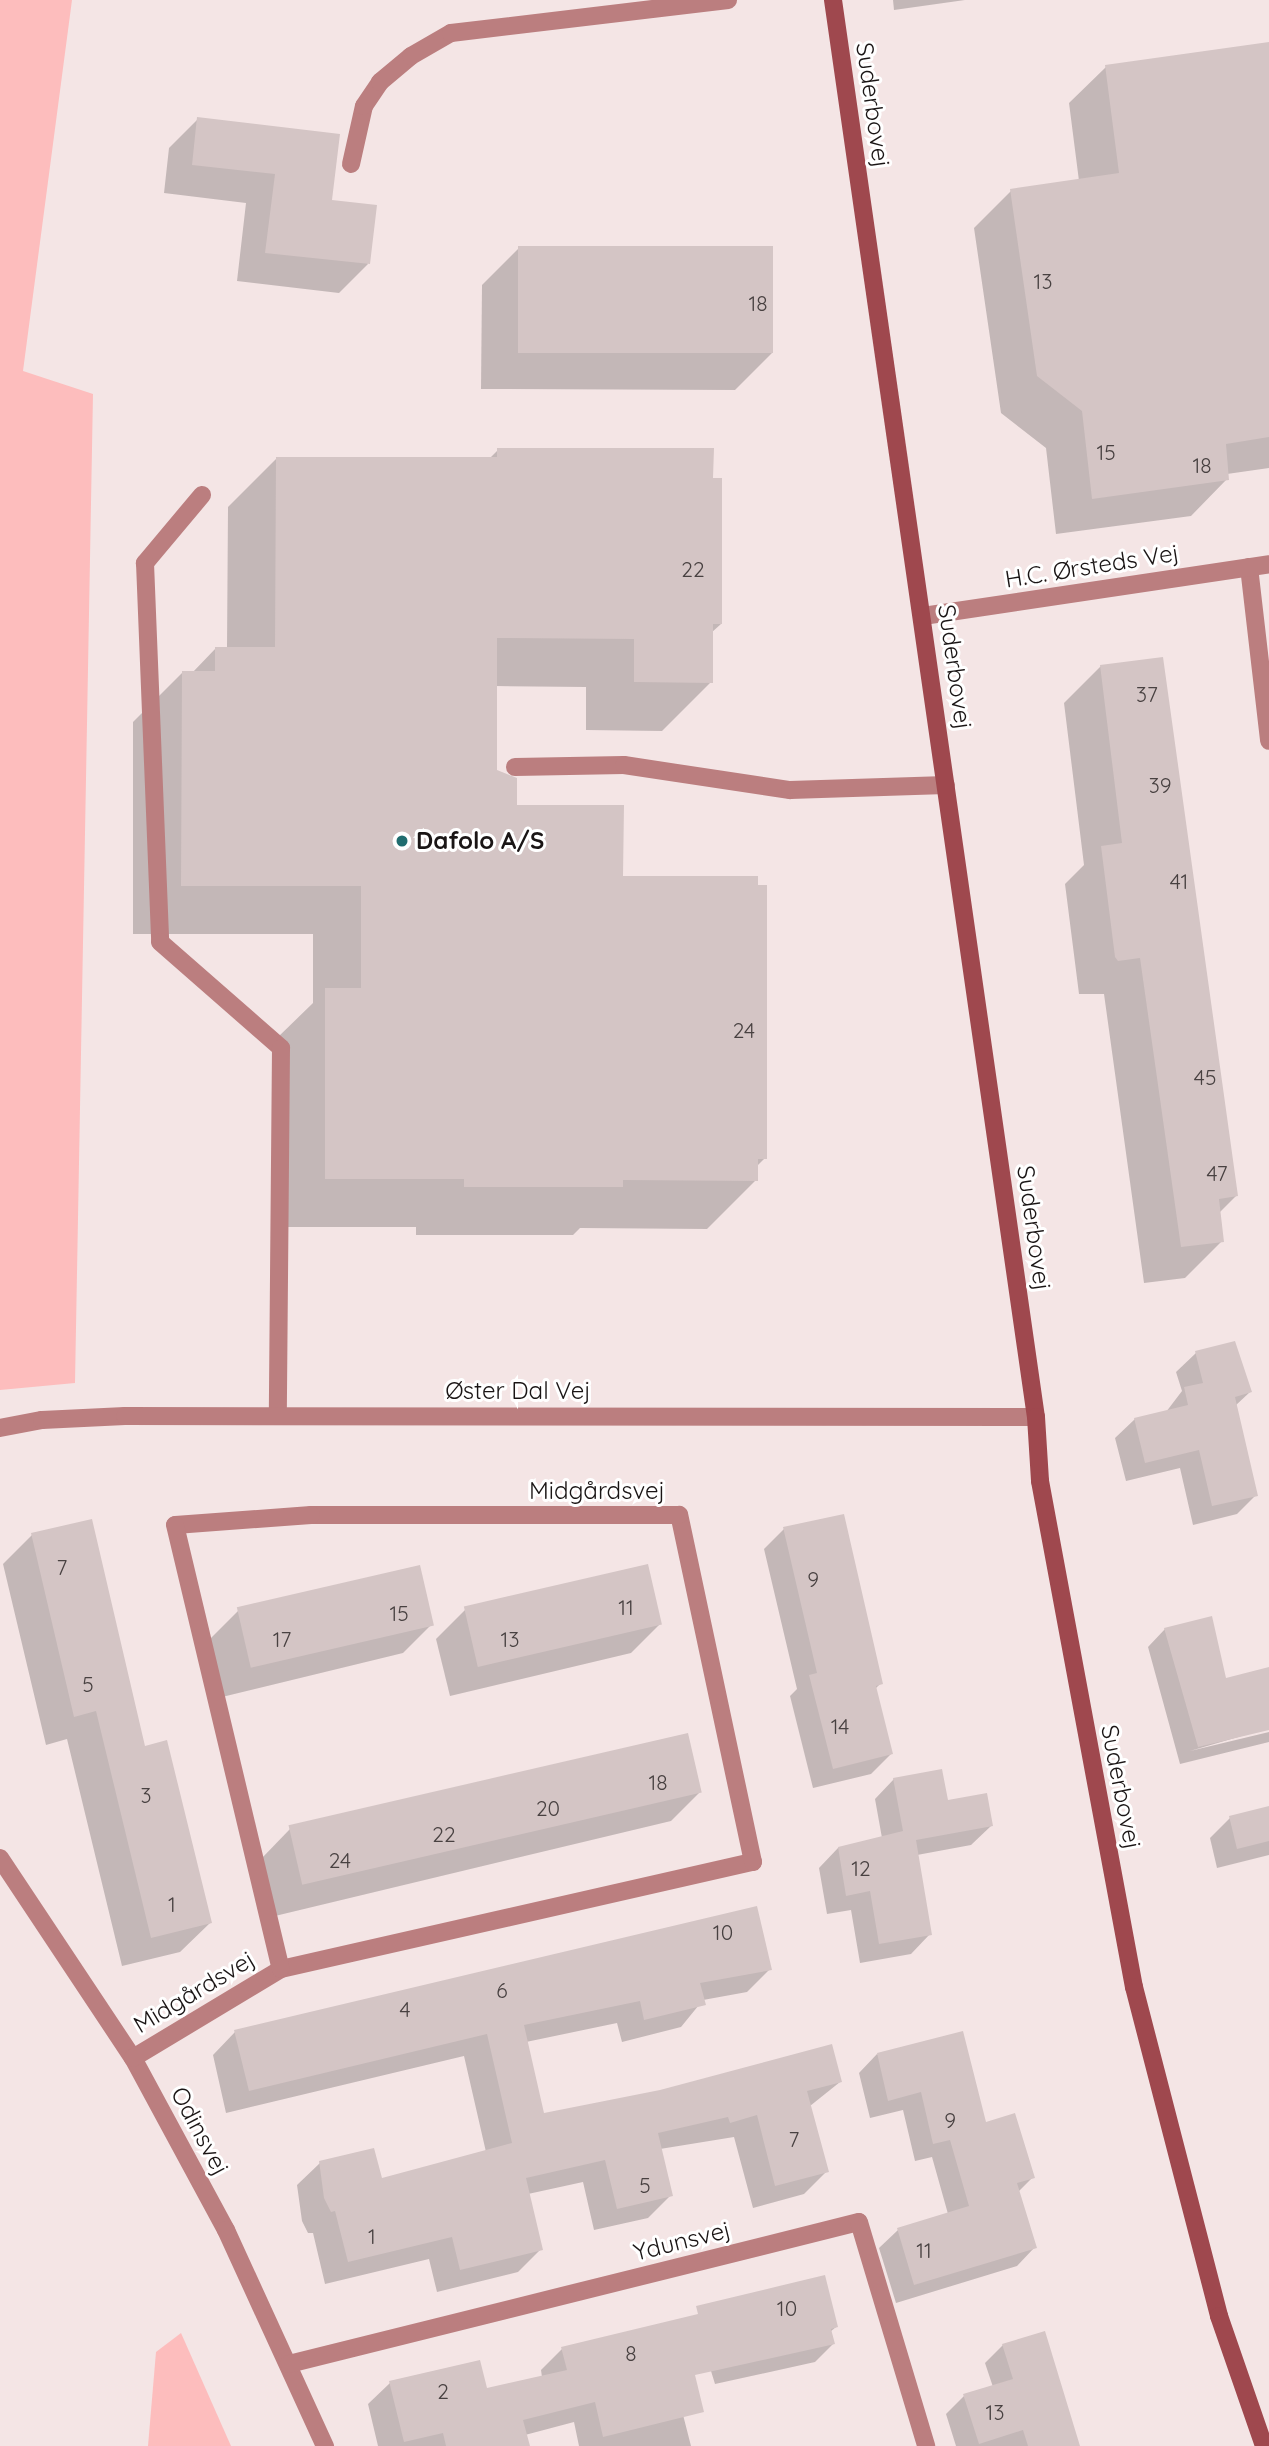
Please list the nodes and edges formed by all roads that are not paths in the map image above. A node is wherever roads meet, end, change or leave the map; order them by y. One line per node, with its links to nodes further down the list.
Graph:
1 (728, 0): 3 (street)
2 (833, 0): 7 (street, Suderbovej)
3 (351, 164)
4 (202, 495): 11 (street)
5 (1269, 564): 6 (street, H.C. Ørsteds Vej)
6 (1249, 567): 7 (street, H.C. Ørsteds Vej); 8 (street)
7 (923, 616): 10 (street, Suderbovej)
8 (1269, 741)
9 (515, 766): 10 (street)
10 (946, 785): 12 (street, Suderbovej)
11 (278, 1415): 12 (street, Øster Dal Vej); 13 (street, Øster Dal Vej)
12 (1036, 1417): 20 (street, Suderbovej)
13 (0, 1428)
14 (0, 1858): 16 (street, Odinsvej)
15 (281, 1969): 15 (street, Midgårdsvej); 16 (street, Midgårdsvej)
16 (133, 2058): 17 (street, Odinsvej)
17 (289, 2364): 18 (street, Odinsvej); 19 (street, Ydunsvej)
18 (325, 2446)
19 (926, 2446)
20 (1264, 2446)

